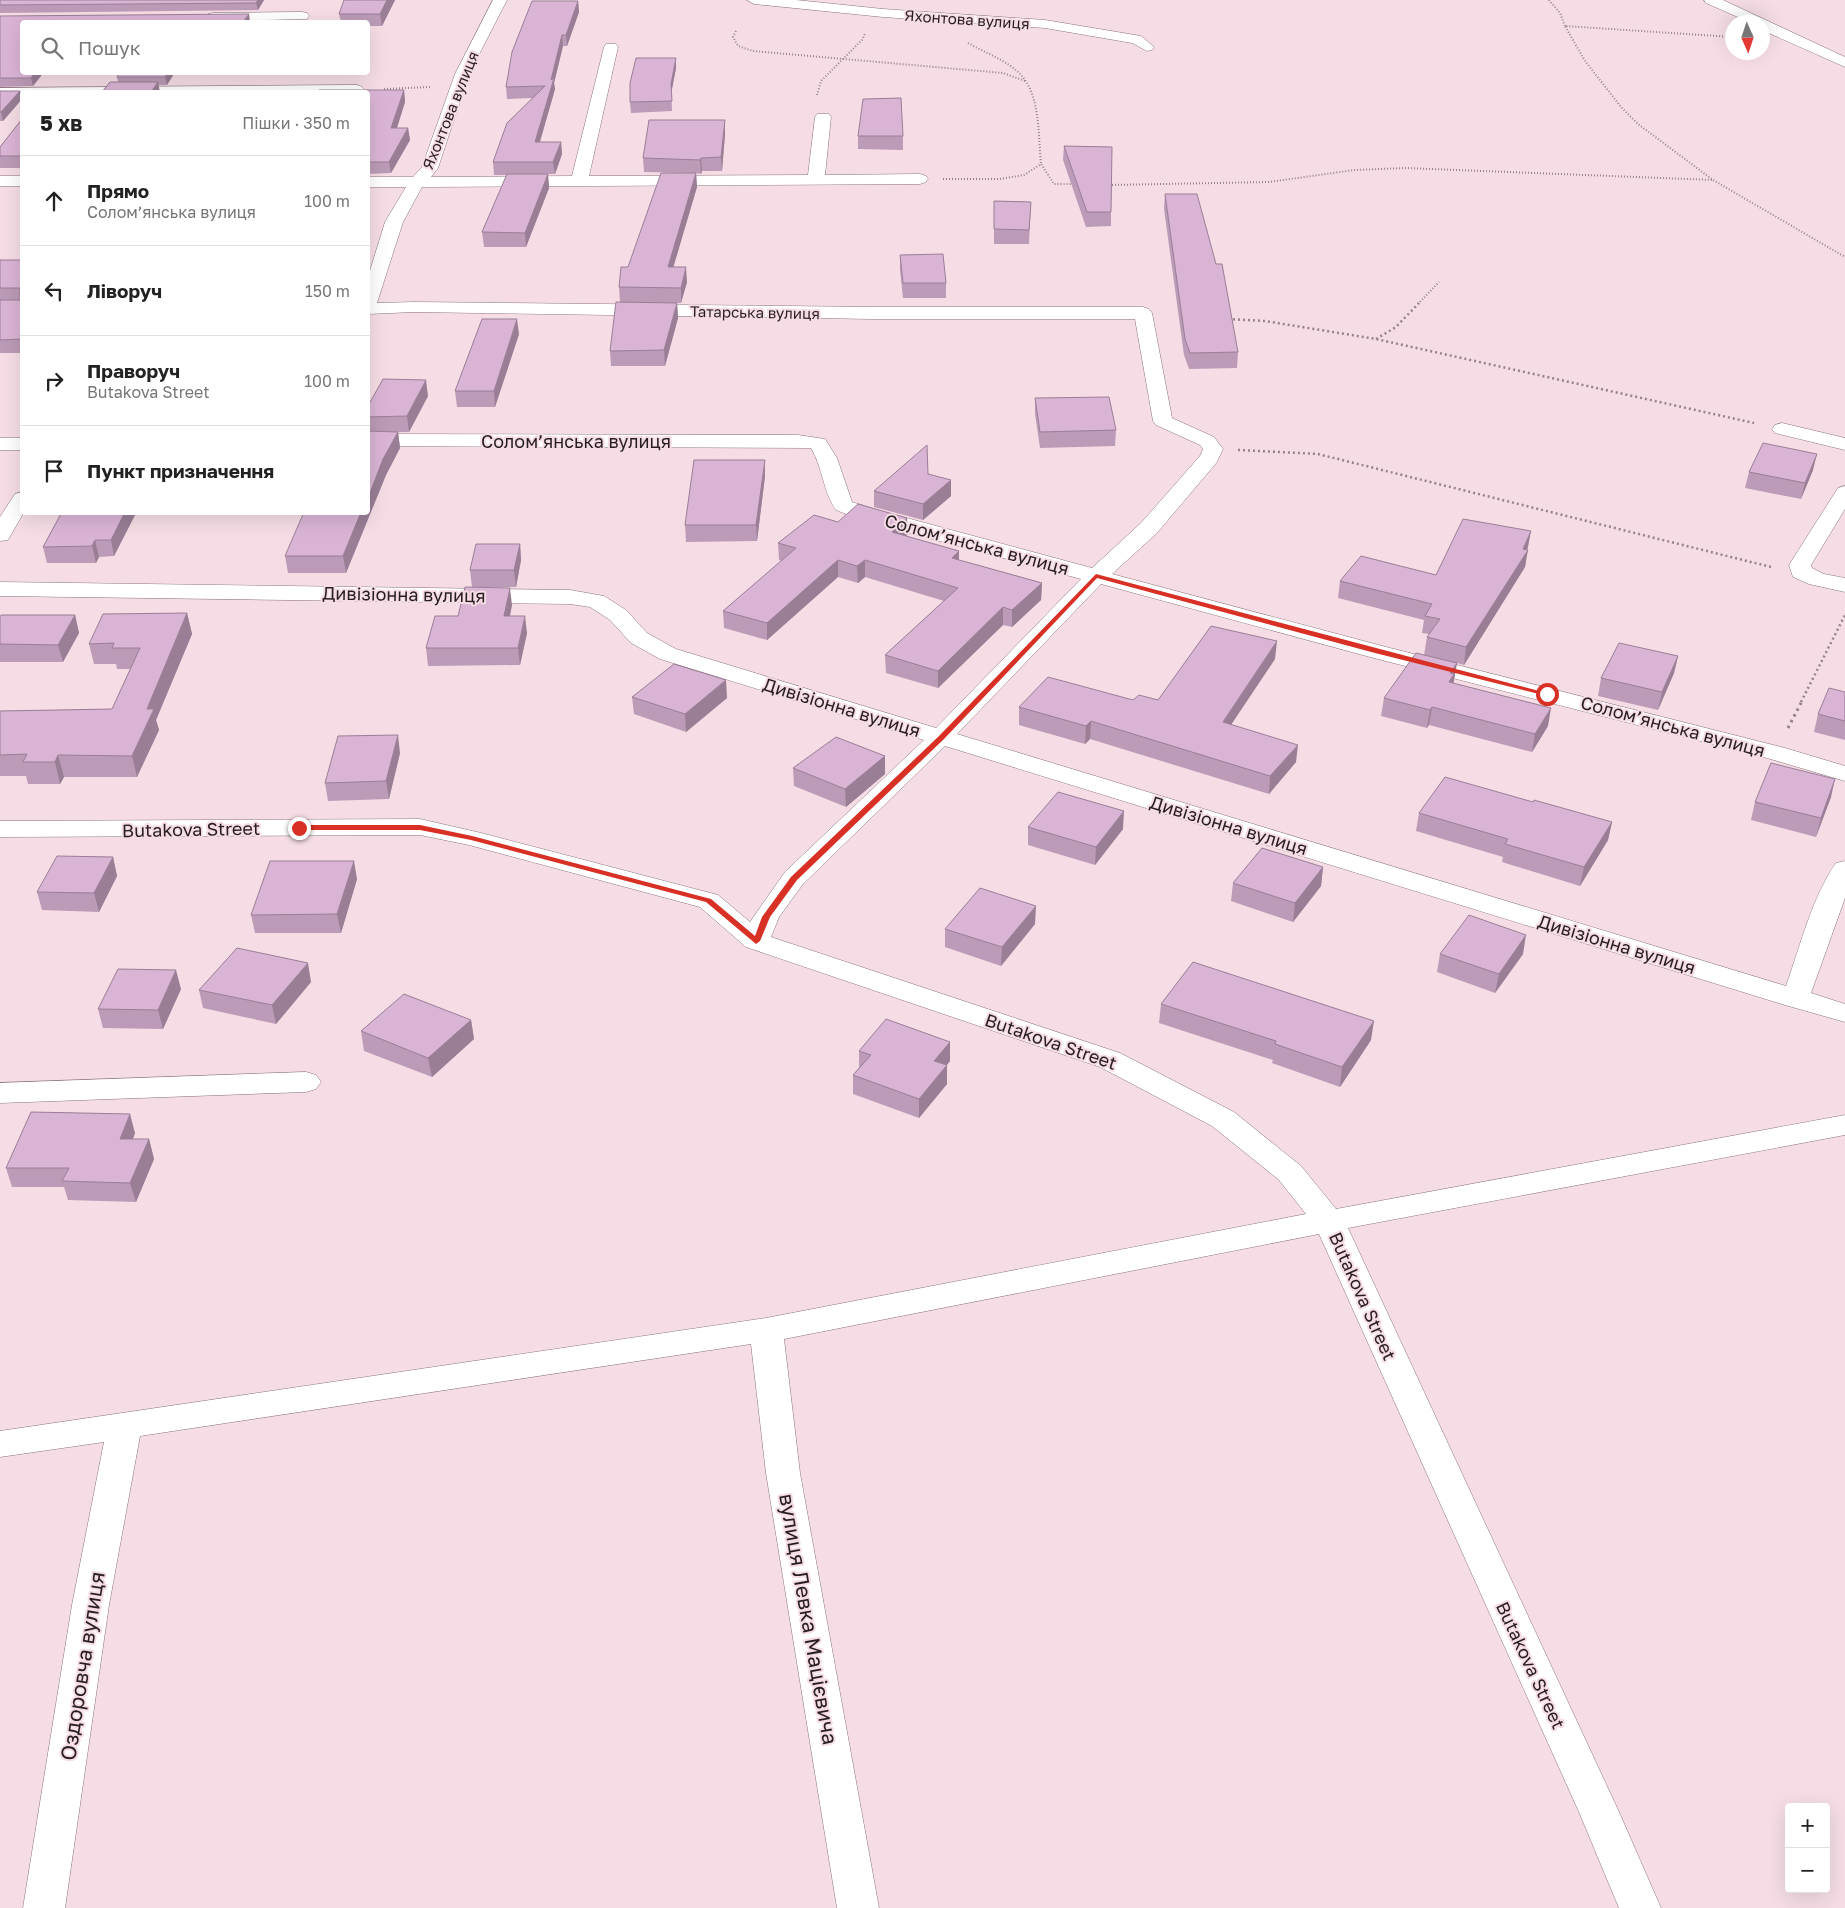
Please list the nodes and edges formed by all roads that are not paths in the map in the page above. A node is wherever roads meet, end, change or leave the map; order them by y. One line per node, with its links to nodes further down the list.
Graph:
1 (307, 0): 7 (street)
2 (500, 0): 23 (street, Яхонтова вулиця)
3 (754, 0): 9 (street, Яхонтова вулиця)
4 (1711, 0): 5 (street)
5 (1744, 15)
6 (195, 17): 7 (street)
7 (301, 19)
8 (1770, 27): 11 (street)
9 (1147, 46)
10 (611, 47): 22 (street)
11 (1845, 62)
12 (277, 75): 13 (street)
13 (270, 90)
14 (0, 93): 15 (street)
15 (20, 93)
16 (823, 117): 20 (street)
17 (920, 179): 20 (street)
18 (20, 180): 19 (street)
19 (0, 181)
20 (816, 181): 22 (street)
21 (370, 182): 23 (street)
22 (579, 182): 23 (street)
23 (416, 183): 24 (street, Яхонтова вулиця)
24 (370, 297)
25 (370, 309): 34 (street, Татарська вулиця)
26 (1782, 429): 30 (street)
27 (370, 440): 34 (street, Соломʼянська вулиця)
28 (0, 444): 29 (street)
29 (20, 444)
30 (1845, 444)
31 (1845, 492): 35 (street)
32 (20, 501): 33 (street)
33 (0, 535)
34 (1096, 576): 37 (street); 38 (street, Соломʼянська вулиця)
35 (1845, 586)
36 (0, 589): 37 (street, Дивізіонна вулиця)
37 (941, 737): 41 (street); 42 (street, Дивізіонна вулиця)
38 (1845, 774)
39 (0, 829): 41 (street, Butakova Street)
40 (1845, 869): 42 (street)
41 (756, 941): 47 (street, Butakova Street)
42 (1795, 999): 43 (street, Дивізіонна вулиця)
43 (1845, 1014)
44 (306, 1082): 45 (street)
45 (0, 1093)
46 (1845, 1125): 47 (street)
47 (1329, 1221): 48 (street); 53 (street, Butakova Street)
48 (766, 1330): 49 (street); 52 (street, вулиця Левка Мацієвича)
49 (125, 1425): 50 (street); 51 (street, Оздоровча вулиця)
50 (0, 1444)
51 (44, 1908)
52 (858, 1908)
53 (1640, 1908)

